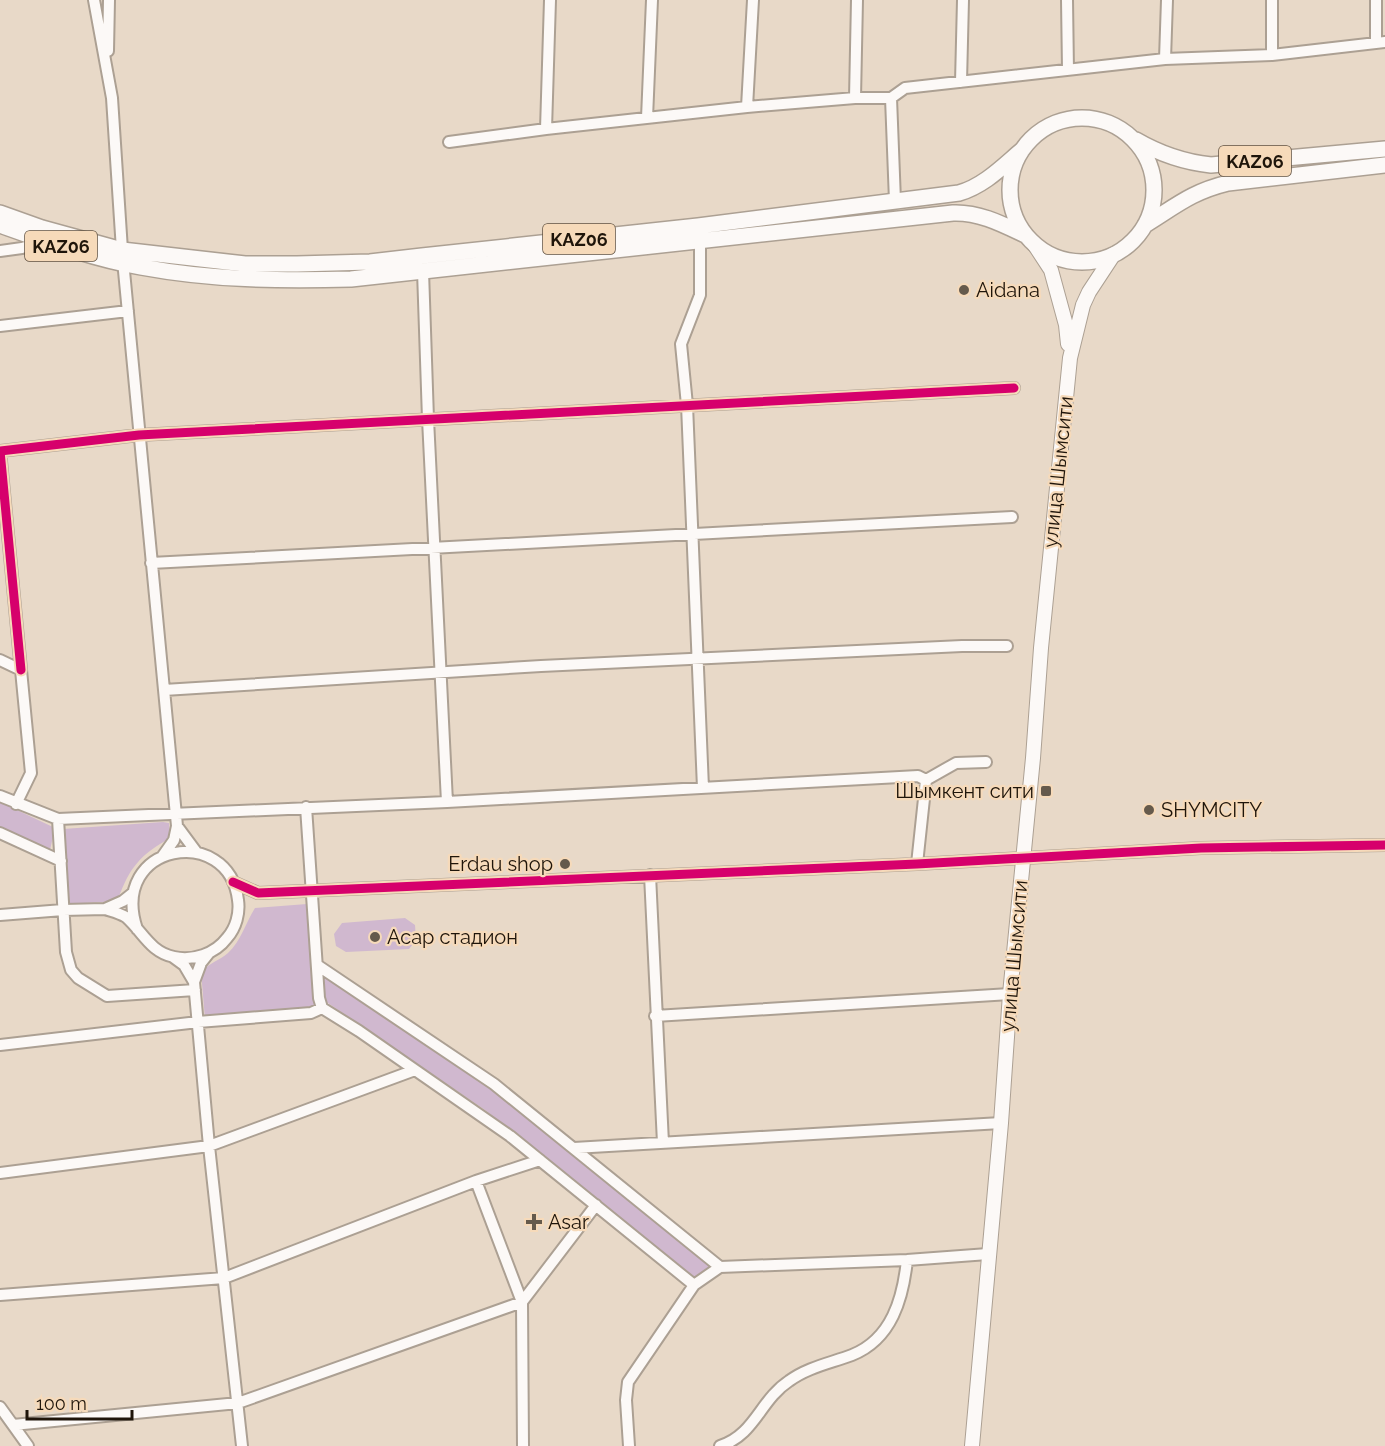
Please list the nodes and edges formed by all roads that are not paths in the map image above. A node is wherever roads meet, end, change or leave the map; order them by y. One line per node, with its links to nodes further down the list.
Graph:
1 (94, 0): 16 (street)
2 (109, 0): 16 (street)
3 (550, 0): 22 (street)
4 (652, 0): 21 (street)
5 (753, 0): 20 (street)
6 (857, 0): 18 (street)
7 (963, 0): 17 (street)
8 (1067, 0): 15 (street)
9 (1167, 0): 14 (street)
10 (1272, 0): 13 (street)
11 (1376, 0): 12 (street)
12 (1380, 42): 13 (street)
13 (1272, 55): 14 (street)
14 (1165, 59): 15 (street)
15 (1068, 70): 17 (street)
16 (108, 78): 37 (street)
17 (961, 82): 19 (street)
18 (855, 98): 19 (street); 20 (street)
19 (891, 98): 28 (street)
20 (747, 107): 21 (street)
21 (647, 118): 22 (street)
22 (546, 129): 24 (street)
23 (1131, 137): 25 (highway, KАZ06); 26 (highway, KАZ06); 31 (highway, KАZ06)
24 (449, 142)
25 (1385, 149)
26 (1022, 150): 28 (highway, KАZ06); 32 (highway, KАZ06)
27 (1385, 165): 31 (highway, KАZ06)
28 (895, 201): 37 (highway, KАZ06)
29 (0, 213): 37 (highway, KАZ06)
30 (0, 225): 34 (highway, KАZ06)
31 (1145, 225): 36 (highway, KАZ06)
32 (1030, 239): 33 (highway, KАZ06); 36 (highway, KАZ06); 41 (main road, улица Шымсити)
33 (700, 240): 38 (highway, KАZ06); 43 (street)
34 (45, 241): 35 (street); 37 (highway, KАZ06)
35 (0, 250)
36 (1114, 254): 41 (main road, улица Шымсити)
37 (123, 257): 38 (highway, KАZ06); 39 (street)
38 (423, 271): 44 (street)
39 (128, 311): 40 (street); 45 (street)
40 (0, 326)
41 (1070, 358): 70 (main road, улица Шымсити)
42 (1014, 388): 43 (street)
43 (687, 405): 44 (street); 47 (street)
44 (428, 420): 45 (street); 48 (street)
45 (139, 435): 49 (street); 53 (street)
46 (1012, 517): 47 (street)
47 (692, 534): 48 (street); 52 (street)
48 (434, 548): 49 (street); 54 (street)
49 (151, 563): 55 (street)
50 (1007, 646): 52 (street)
51 (0, 660): 53 (street)
52 (697, 660): 54 (street); 58 (street)
53 (21, 669): 61 (street)
54 (442, 672): 55 (street); 60 (street)
55 (164, 690): 63 (street)
56 (986, 762): 57 (street)
57 (926, 780): 58 (street); 72 (street)
58 (703, 788): 60 (street)
59 (0, 796): 61 (street)
60 (447, 802): 62 (street)
61 (16, 804): 64 (street)
62 (306, 807): 63 (street); 75 (street)
63 (175, 813): 64 (street); 65 (street)
64 (58, 819): 71 (street)
65 (177, 826): 68 (street); 69 (street)
66 (0, 833): 71 (street)
67 (1385, 845): 70 (street)
68 (197, 853): 69 (street); 74 (street)
69 (162, 857): 76 (street)
70 (1022, 858): 72 (street); 87 (main road, улица Шымсити)
71 (61, 861): 79 (street)
72 (917, 864): 73 (street)
73 (650, 875): 75 (street); 89 (street)
74 (233, 882): 77 (street); 81 (street)
75 (312, 890): 77 (street); 85 (street)
76 (133, 893): 78 (street); 82 (street)
77 (258, 893): 81 (street)
78 (105, 909): 79 (street); 82 (street)
79 (63, 910): 80 (street); 86 (street)
80 (0, 915)
81 (237, 917): 83 (street)
82 (137, 929): 84 (street)
83 (208, 953): 84 (street); 86 (street)
84 (173, 957): 86 (street)
85 (317, 965): 88 (street); 96 (street)
86 (194, 986): 90 (street)
87 (1010, 994): 89 (street); 93 (main road, улица Шымсити)
88 (322, 1008): 90 (street); 92 (street)
89 (655, 1016): 94 (street)
90 (198, 1022): 91 (street); 95 (street)
91 (0, 1045)
92 (415, 1070): 95 (street); 97 (street)
93 (1001, 1123): 94 (street); 101 (main road, улица Шымсити)
94 (663, 1143): 96 (street)
95 (209, 1146): 98 (street); 104 (street)
96 (574, 1148): 103 (street)
97 (540, 1160): 99 (street); 100 (street)
98 (0, 1173)
99 (476, 1181): 104 (street); 107 (street)
100 (596, 1205): 105 (street); 107 (street)
101 (988, 1254): 102 (street); 116 (main road, улица Шымсити)
102 (907, 1260): 103 (street); 115 (street)
103 (720, 1267): 105 (street)
104 (224, 1278): 106 (street); 108 (street)
105 (694, 1285): 114 (street)
106 (0, 1295)
107 (522, 1302): 108 (street); 113 (street)
108 (238, 1403): 110 (street); 112 (street)
109 (0, 1407): 110 (street)
110 (13, 1425): 111 (street)
111 (28, 1446)
112 (242, 1446)
113 (523, 1446)
114 (629, 1446)
115 (720, 1446)
116 (972, 1446)

